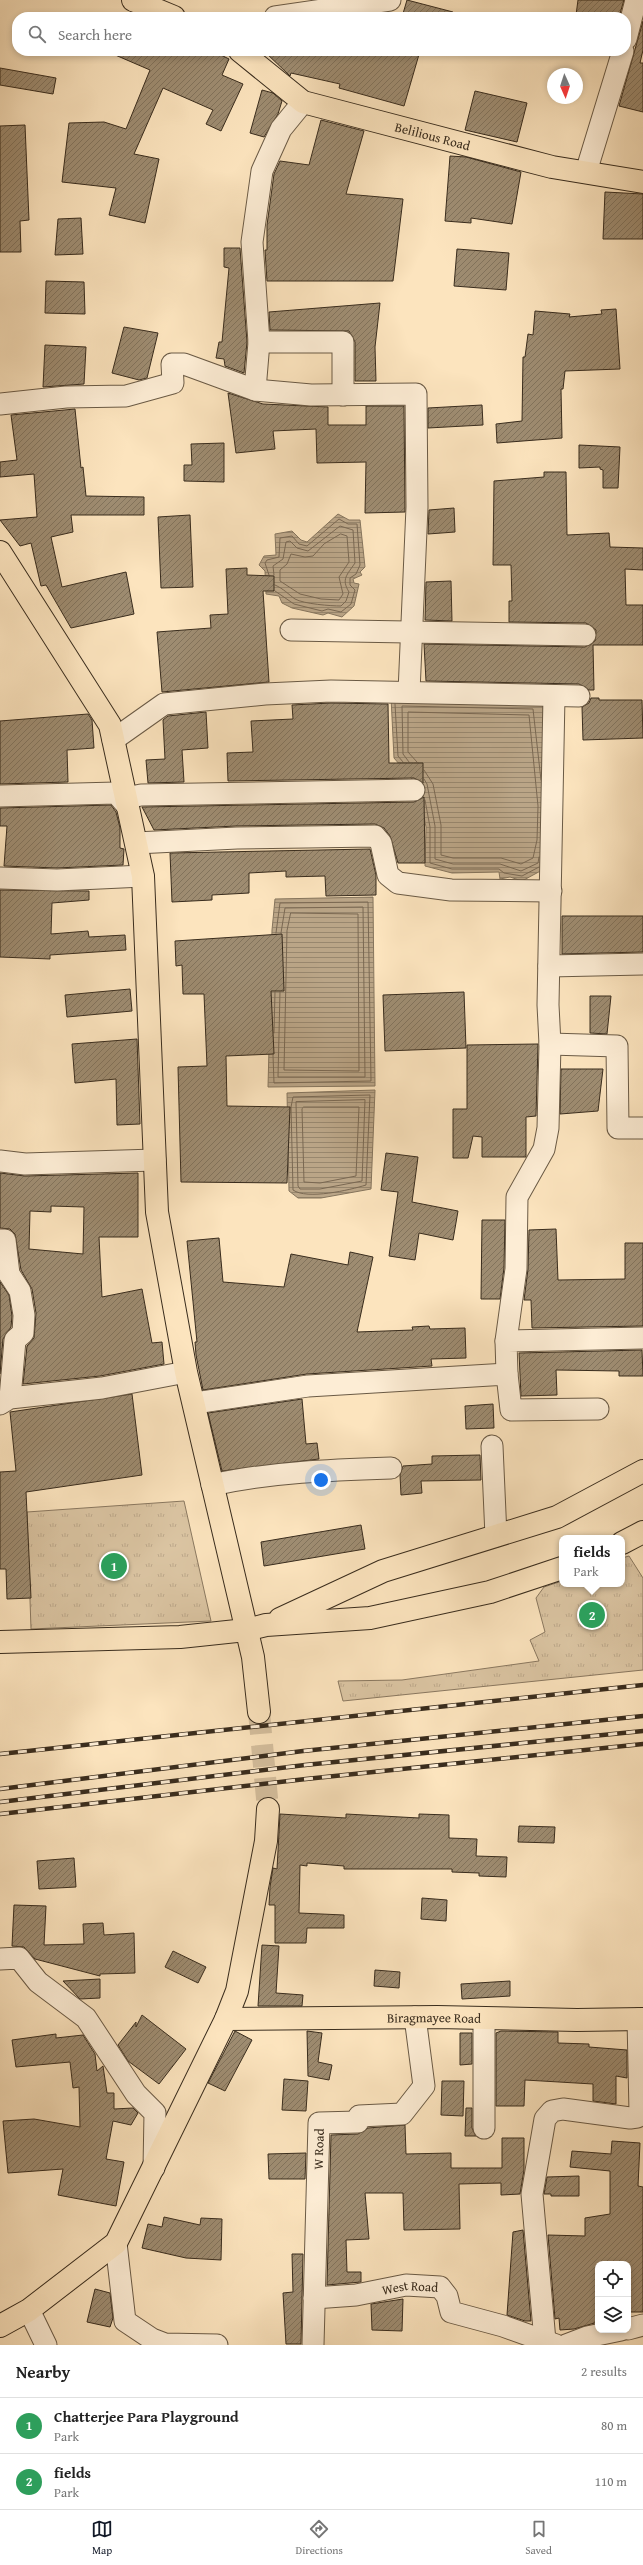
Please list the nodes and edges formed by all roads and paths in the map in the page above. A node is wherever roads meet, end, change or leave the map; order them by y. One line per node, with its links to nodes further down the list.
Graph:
1 (133, 0): 4 (main road)
2 (390, 0): 5 (street)
3 (636, 0): 6 (street)
4 (162, 12)
5 (309, 12)
6 (631, 20)
7 (246, 56): 9 (main road, Belilious Road)
8 (621, 56): 10 (street)
9 (303, 102): 10 (main road, Belilious Road); 12 (street)
10 (586, 172): 11 (main road, Belilious Road)
11 (643, 182)
12 (259, 342): 13 (street); 14 (street)
13 (255, 390): 14 (street); 15 (street)
14 (343, 395): 18 (street)
15 (0, 404)
16 (0, 552): 23 (main road)
17 (291, 630): 18 (street)
18 (412, 633): 19 (street); 20 (street)
19 (585, 635)
20 (409, 692): 21 (street); 23 (street)
21 (554, 696): 22 (street); 30 (street)
22 (579, 696)
23 (113, 740): 26 (main road)
24 (414, 790): 26 (street)
25 (0, 796): 26 (street)
26 (127, 803): 27 (main road)
27 (136, 843): 28 (main road); 30 (street)
28 (142, 876): 29 (street); 35 (main road)
29 (0, 878)
30 (551, 891): 32 (street)
31 (643, 964): 32 (street)
32 (549, 966): 33 (street)
33 (550, 1044): 34 (street); 39 (street)
34 (643, 1128)
35 (155, 1160): 36 (street); 40 (main road)
36 (0, 1161)
37 (0, 1240): 42 (street)
38 (643, 1338): 39 (street)
39 (506, 1341): 41 (street)
40 (186, 1372): 42 (street); 43 (main road)
41 (507, 1374): 43 (street); 44 (street)
42 (5, 1401)
43 (195, 1404): 48 (main road)
44 (598, 1409)
45 (492, 1446): 50 (street)
46 (391, 1468): 48 (street)
47 (643, 1471): 50 (main road)
48 (212, 1485): 53 (main road)
49 (643, 1532): 51 (main road)
50 (496, 1536): 53 (main road)
51 (625, 1541)
52 (559, 1569): 53 (main road)
53 (256, 1627): 54 (main road); 55 (main road)
54 (0, 1642)
55 (259, 1712)
56 (268, 1809): 61 (main road)
57 (0, 1959): 63 (street)
58 (415, 2017): 59 (main road, Biragmayee Road); 61 (main road, Biragmayee Road); 65 (street, W Road)
59 (484, 2018): 60 (main road, Biragmayee Road); 62 (street)
60 (641, 2019): 71 (street)
61 (226, 2020): 63 (main road)
62 (484, 2128)
63 (154, 2168): 64 (main road)
64 (116, 2243): 66 (main road); 73 (street)
65 (314, 2298): 71 (street, West Road); 75 (street, W Road)
66 (29, 2310): 68 (main road); 72 (street)
67 (643, 2325): 69 (street)
68 (0, 2326)
69 (631, 2327)
70 (606, 2333): 76 (street)
71 (550, 2343)
72 (46, 2345)
73 (195, 2345): 74 (street)
74 (217, 2345)
75 (313, 2345)
76 (566, 2345)

